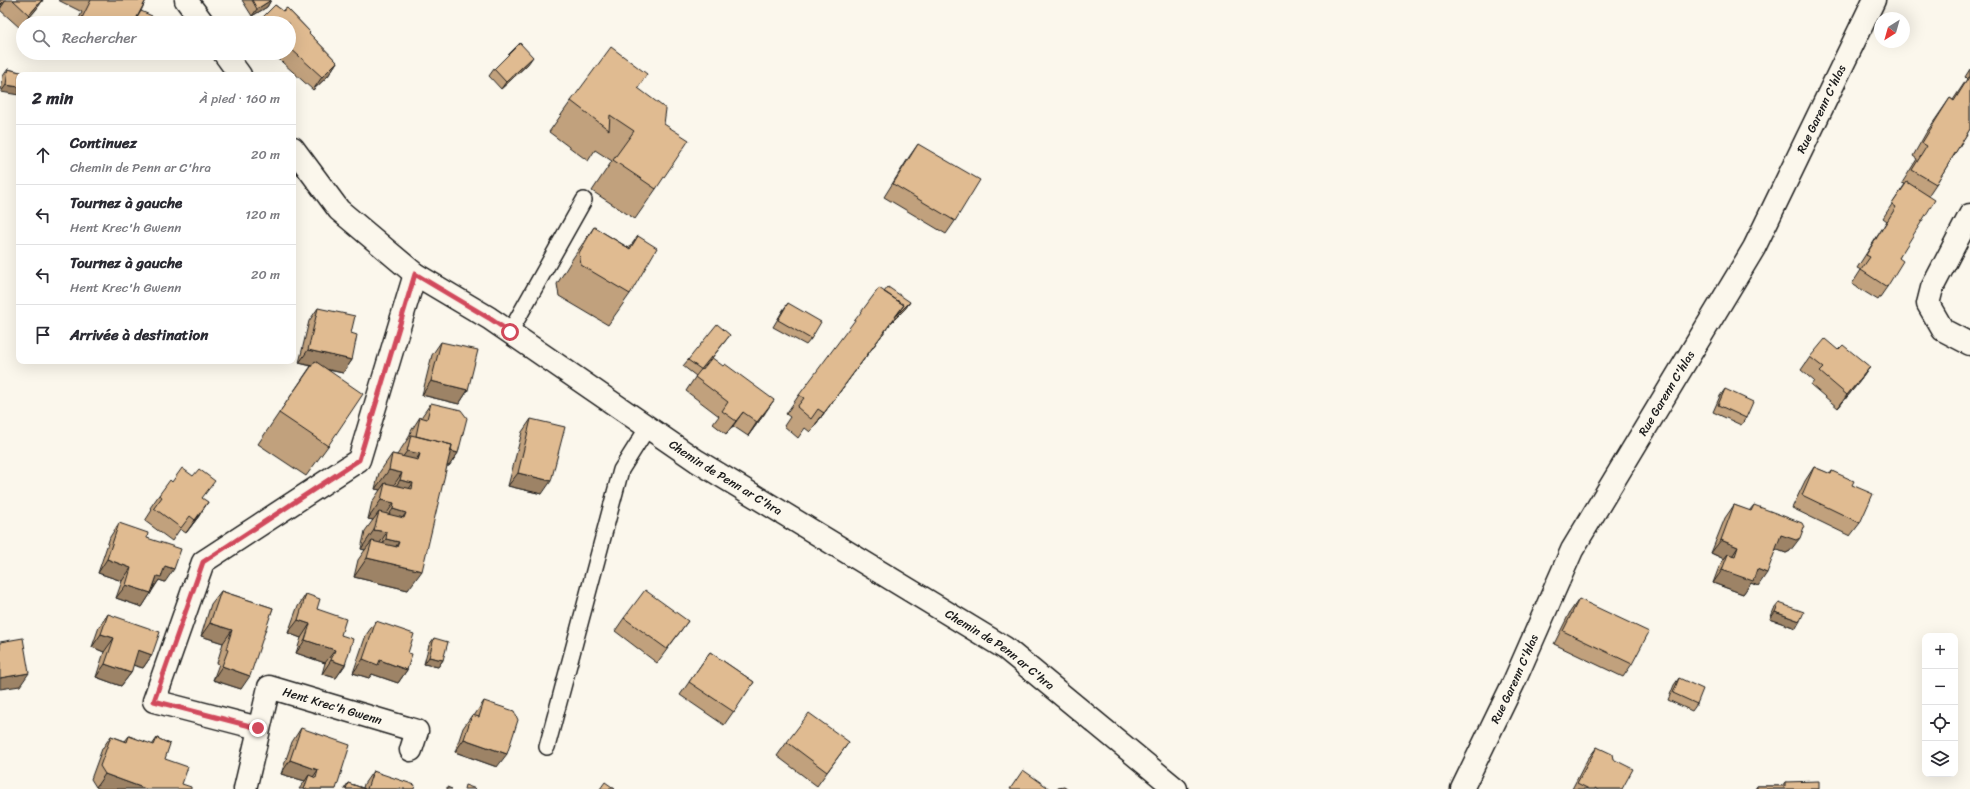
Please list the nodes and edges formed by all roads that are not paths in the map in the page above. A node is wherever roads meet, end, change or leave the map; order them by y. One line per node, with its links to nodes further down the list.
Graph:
1 (186, 0): 3 (street)
2 (1874, 0): 18 (street, Rue Garenn C'hlas)
3 (198, 16)
4 (229, 60): 5 (street)
5 (238, 72)
6 (296, 152): 9 (street, Chemin de Penn ar C'hra)
7 (584, 200): 10 (lane)
8 (1970, 215): 11 (street)
9 (415, 274): 10 (street, Chemin de Penn ar C'hra); 13 (street)
10 (510, 332): 12 (street, Chemin de Penn ar C'hra)
11 (1970, 344)
12 (648, 427): 14 (lane); 17 (street, Chemin de Penn ar C'hra)
13 (258, 728): 15 (street, Hent Krec'h Gwenn); 16 (street, Hent Krec'h Gwenn)
14 (547, 747)
15 (411, 750)
16 (245, 789)
17 (1176, 789)
18 (1462, 789)

